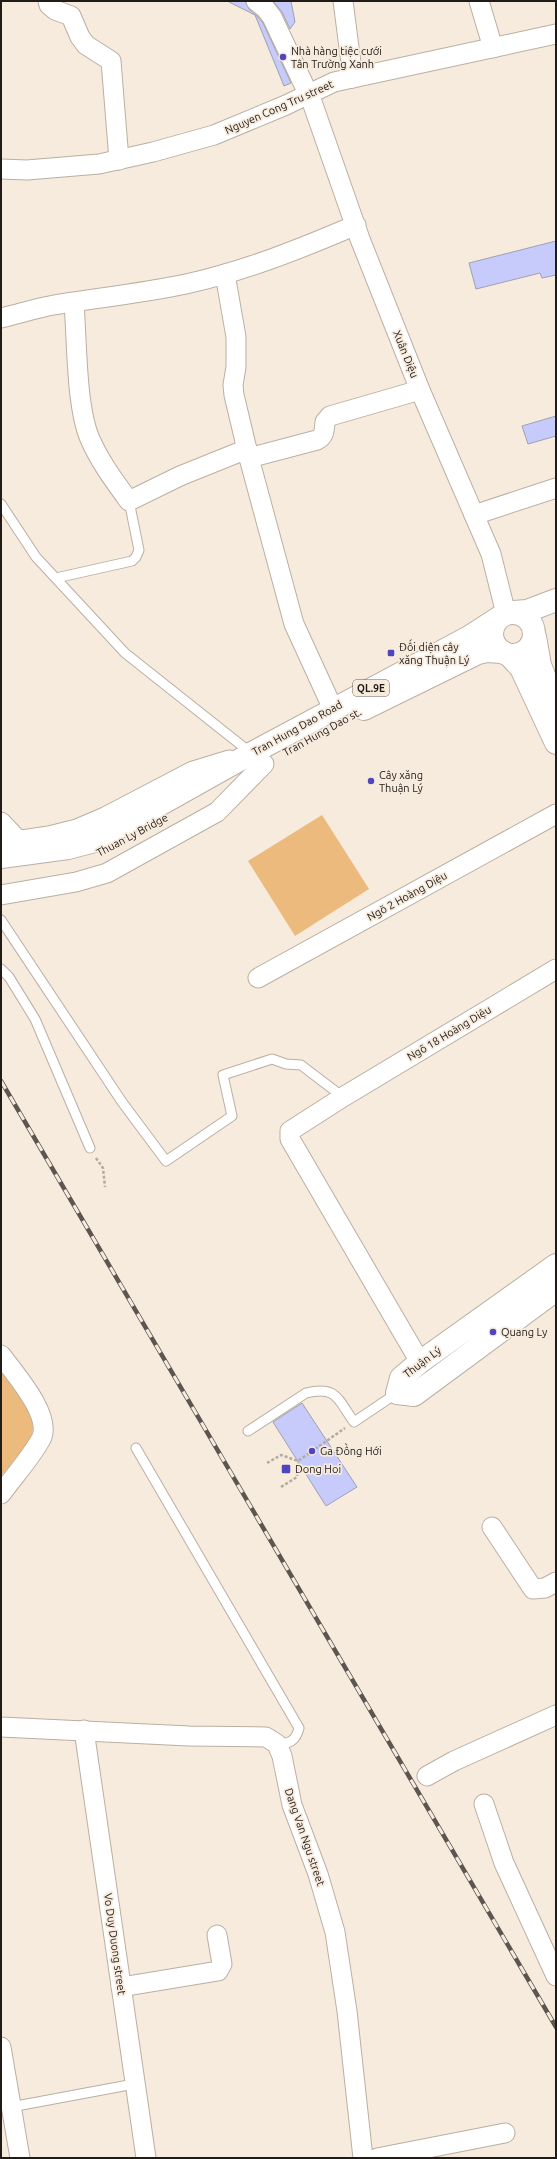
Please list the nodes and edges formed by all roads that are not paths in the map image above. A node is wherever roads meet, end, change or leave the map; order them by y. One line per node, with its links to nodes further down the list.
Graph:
1 (48, 1): 9 (street)
2 (256, 1): 8 (street, Xuân Diệu)
3 (343, 1): 7 (street)
4 (478, 1): 6 (street)
5 (556, 34): 6 (street, Nguyen Cong Tru street)
6 (493, 48): 7 (street, Nguyen Cong Tru street)
7 (353, 78): 8 (street, Nguyen Cong Tru street)
8 (308, 94): 9 (street, Nguyen Cong Tru street); 11 (street, Xuân Diệu)
9 (119, 160): 10 (street, Nguyen Cong Tru street)
10 (1, 169)
11 (356, 225): 12 (street); 15 (street, Xuân Diệu)
12 (225, 274): 13 (street); 16 (street)
13 (74, 303): 14 (street); 18 (street)
14 (1, 318)
15 (420, 390): 16 (street); 20 (street, Xuân Diệu)
16 (248, 453): 18 (street); 28 (street)
17 (556, 488): 20 (street)
18 (129, 501): 21 (lane)
19 (1, 504): 21 (lane)
20 (474, 515): 24 (street, Xuân Diệu)
21 (56, 578): 30 (lane)
22 (556, 600): 24 (main road)
23 (556, 605): 25 (main road)
24 (506, 614): 25 (main road); 26 (main road); 28 (main road, Tran Hung Dao Road / QL.9E)
25 (535, 634): 26 (main road); 27 (main road)
26 (506, 654): 29 (main road); 30 (main road, Tran Hung Dao st. / QL.9E)
27 (556, 706)
28 (333, 709): 30 (main road, Tran Hung Dao Road / QL.9E)
29 (556, 742)
30 (253, 761): 33 (street); 34 (main road, Thuan Ly Bridge / QL.9E); 35 (main road, Thuan Ly Bridge / QL.9E); 36 (street)
31 (556, 814): 40 (street, Ngõ 2 Hoàng Diệu)
32 (1, 822): 33 (street)
33 (10, 842)
34 (1, 857)
35 (1, 871)
36 (1, 895)
37 (1, 920): 41 (lane)
38 (1, 969): 42 (lane)
39 (556, 969): 41 (street, Ngõ 18 Hoàng Diệu)
40 (258, 978)
41 (343, 1097): 46 (street, Ngõ 18 Hoàng Diệu)
42 (90, 1148)
43 (556, 1265): 46 (main road, Thuận Lý)
44 (556, 1290): 47 (main road, Thuận Lý)
45 (1, 1355): 50 (street)
46 (420, 1362): 47 (main road, Thuận Lý)
47 (397, 1394): 48 (lane)
48 (248, 1431)
49 (136, 1448): 56 (lane)
50 (1, 1494)
51 (492, 1527): 52 (street)
52 (556, 1582)
53 (556, 1715): 57 (street)
54 (1, 1727): 55 (street)
55 (84, 1730): 56 (street); 61 (street, Vo Duy Duong street)
56 (277, 1744): 68 (street, Dang Van Ngu street)
57 (428, 1776)
58 (484, 1804): 60 (street)
59 (217, 1935): 61 (street)
60 (554, 1970)
61 (121, 1987): 63 (street, Vo Duy Duong street)
62 (1, 2051): 64 (street)
63 (134, 2084): 64 (lane); 67 (street, Vo Duy Duong street)
64 (11, 2107): 66 (street)
65 (505, 2133): 69 (street)
66 (20, 2158)
67 (146, 2158)
68 (363, 2158)
69 (377, 2158)

